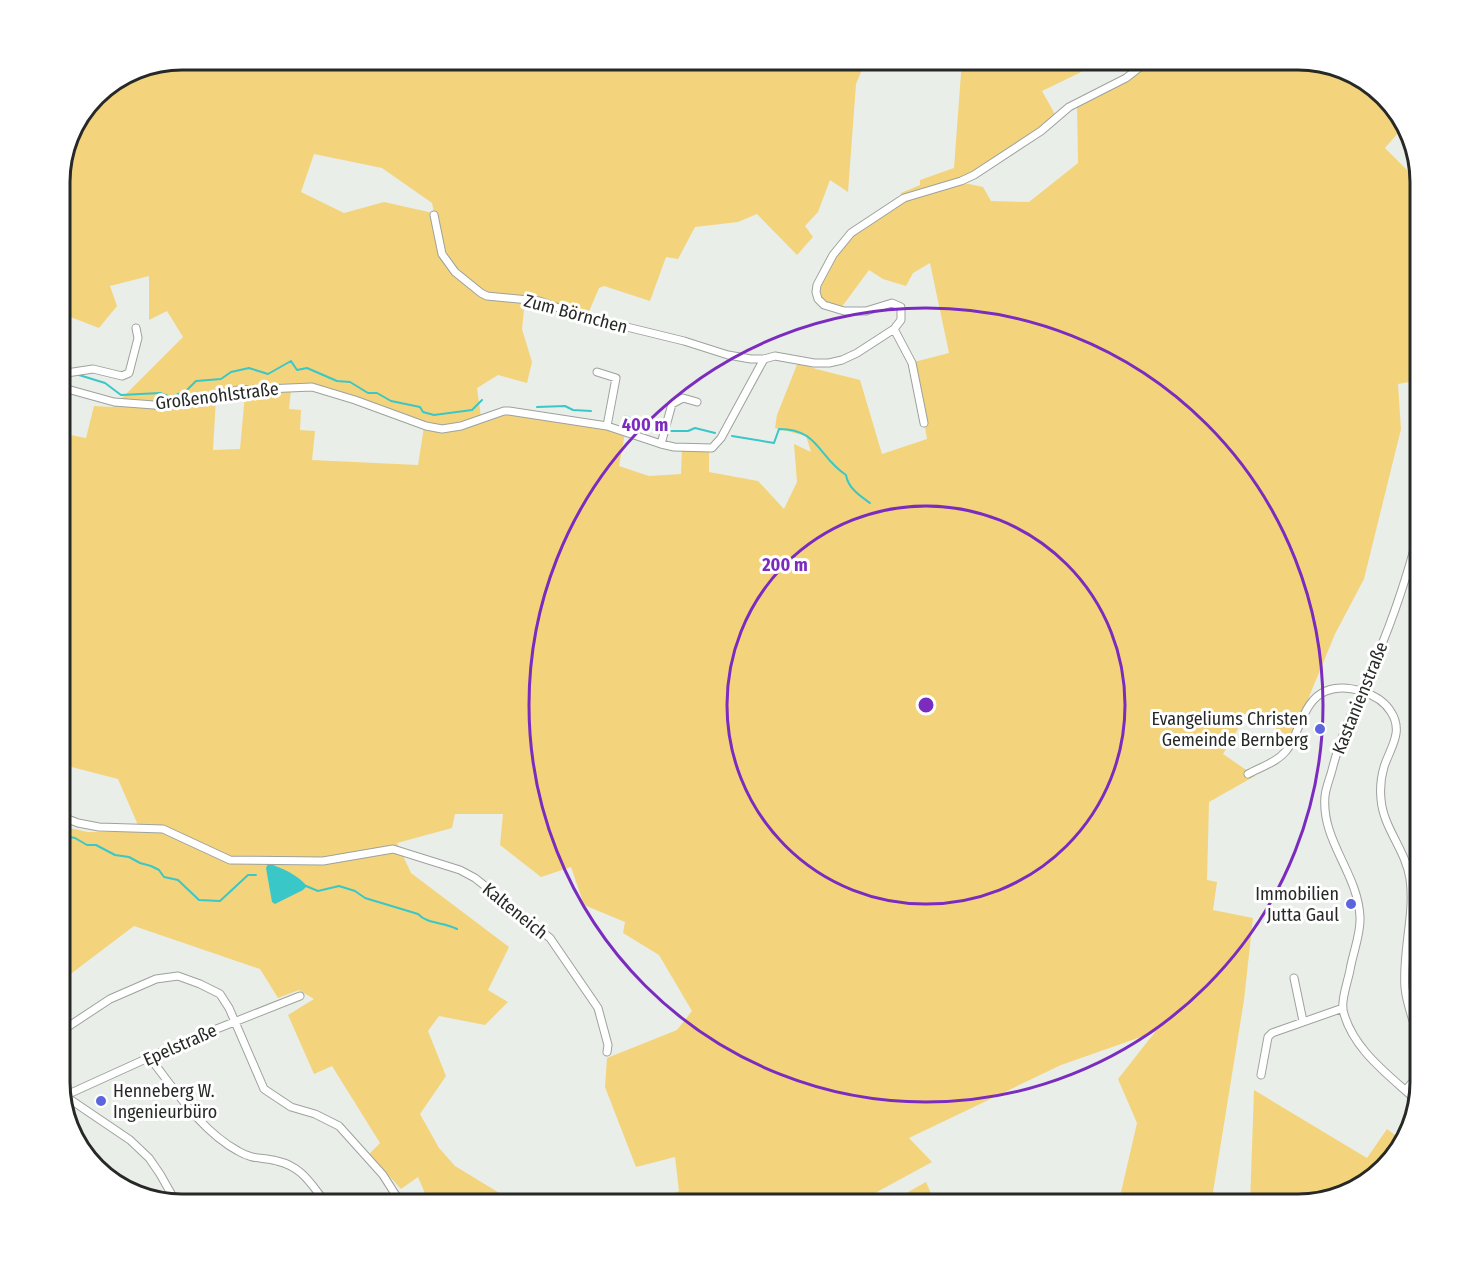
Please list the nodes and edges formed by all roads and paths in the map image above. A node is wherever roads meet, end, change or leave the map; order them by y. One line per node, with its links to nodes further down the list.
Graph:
1 (1136, 70): 4 (street)
2 (434, 215): 5 (street, Zum Börnchen)
3 (136, 328): 6 (street)
4 (894, 329): 5 (street, Zum Börnchen); 10 (street)
5 (764, 359): 12 (street)
6 (71, 372)
7 (597, 372): 11 (street)
8 (71, 390): 11 (street, Großenohlstraße)
9 (697, 402): 12 (street)
10 (924, 423)
11 (607, 426): 12 (street)
12 (661, 444)
13 (1410, 561): 14 (street, Kastanienstraße)
14 (1362, 692): 15 (street); 17 (street); 21 (street, Kastanienstraße)
15 (1248, 774)
16 (71, 820): 26 (street, Kalteneich)
17 (1410, 885)
18 (1410, 903): 22 (street)
19 (1294, 978): 24 (street)
20 (300, 996): 23 (street, Epelstraße)
21 (1343, 1008): 24 (street); 30 (street)
22 (1410, 1016)
23 (234, 1021): 25 (street); 27 (street, Epelstraße); 36 (street)
24 (1303, 1021): 28 (street)
25 (71, 1025)
26 (607, 1052)
27 (150, 1058): 32 (street, Epelstraße); 35 (street)
28 (1261, 1075)
29 (1410, 1085): 30 (street)
30 (1406, 1090): 31 (street)
31 (1409, 1093)
32 (71, 1094)
33 (72, 1102): 34 (street)
34 (171, 1194)
35 (321, 1195)
36 (396, 1195)

